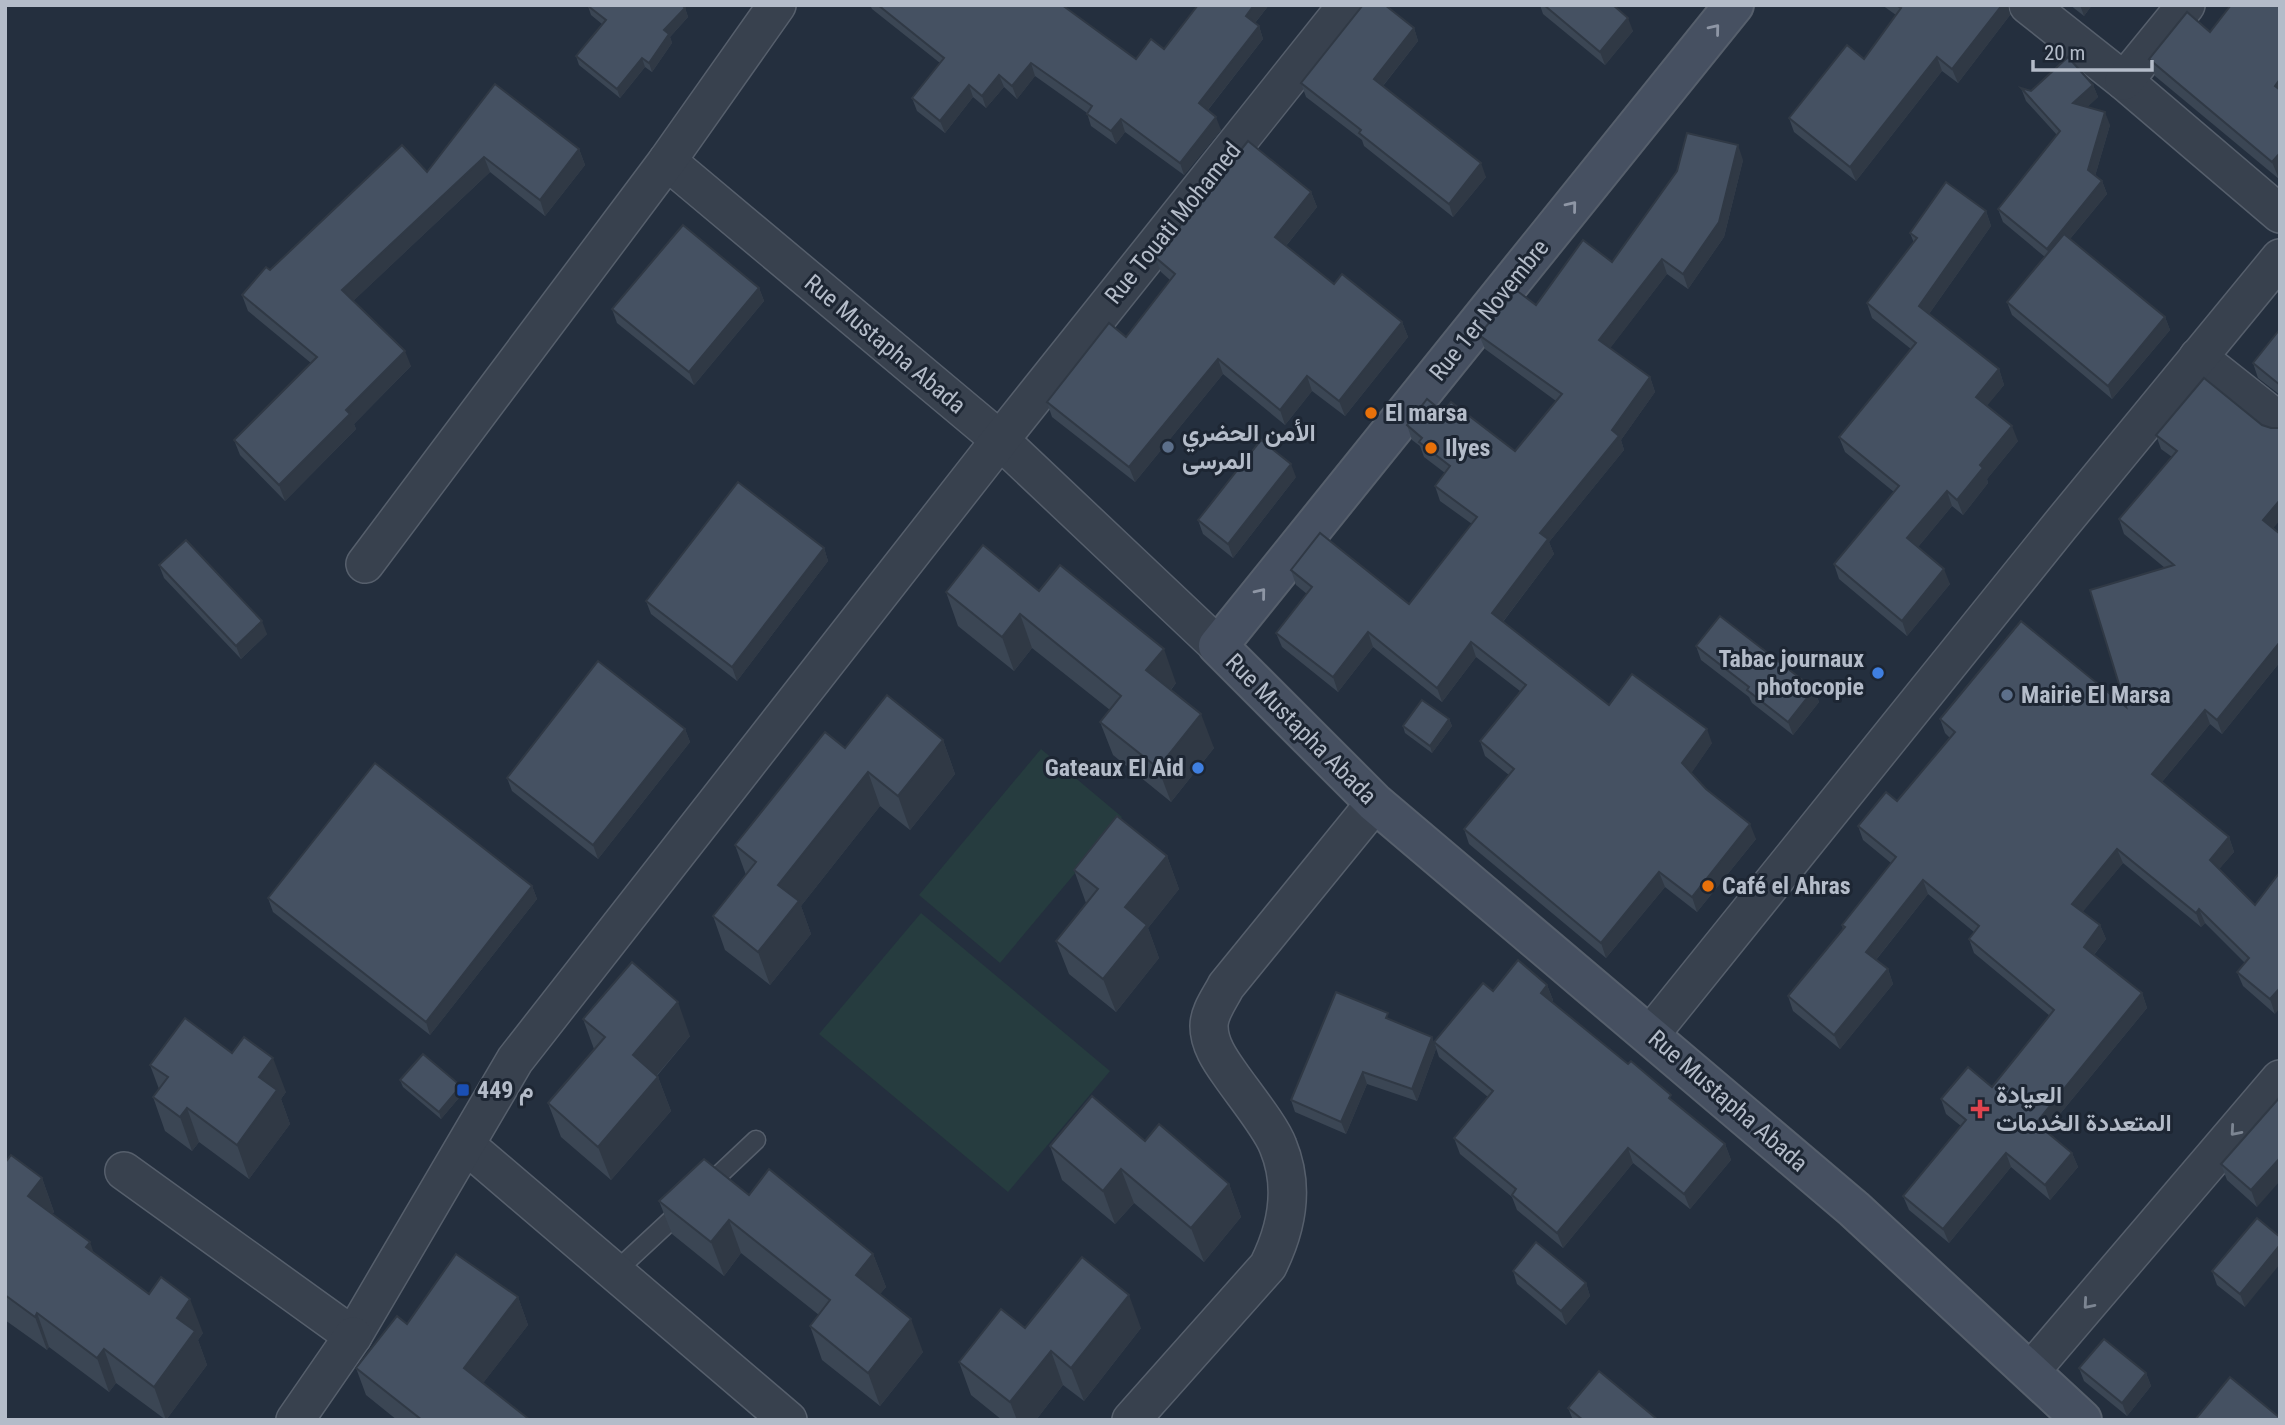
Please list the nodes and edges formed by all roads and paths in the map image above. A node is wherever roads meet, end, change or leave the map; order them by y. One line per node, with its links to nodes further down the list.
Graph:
1 (777, 5): 7 (street)
2 (1347, 5): 12 (street, Rue Touati Mohamed)
3 (1734, 5): 14 (main road, Rue 1er Novembre, one-way to 3)
4 (2028, 5): 6 (street)
5 (2186, 5): 6 (street)
6 (2124, 81): 8 (street)
7 (667, 161): 12 (street, Rue Mustapha Abada); 13 (street)
8 (2280, 214)
9 (2280, 258): 10 (street)
10 (2198, 357): 11 (street); 16 (street)
11 (2280, 422)
12 (1000, 440): 14 (street, Rue Mustapha Abada); 19 (street, Rue Touati Mohamed)
13 (365, 564)
14 (1218, 646): 15 (main road, Rue Mustapha Abada)
15 (1375, 803): 16 (main road, Rue Mustapha Abada); 26 (street)
16 (1650, 1035): 23 (main road, Rue Mustapha Abada)
17 (2280, 1079): 23 (street, one-way to 23)
18 (756, 1140): 21 (lane)
19 (466, 1145): 21 (street); 22 (street, Rue Touati Mohamed)
20 (124, 1171): 22 (street)
21 (615, 1272): 25 (street)
22 (353, 1336): 24 (street, Rue Touati Mohamed)
23 (2029, 1371): 27 (main road, Rue Mustapha Abada)
24 (295, 1420)
25 (788, 1420)
26 (1131, 1420)
27 (2082, 1420)

